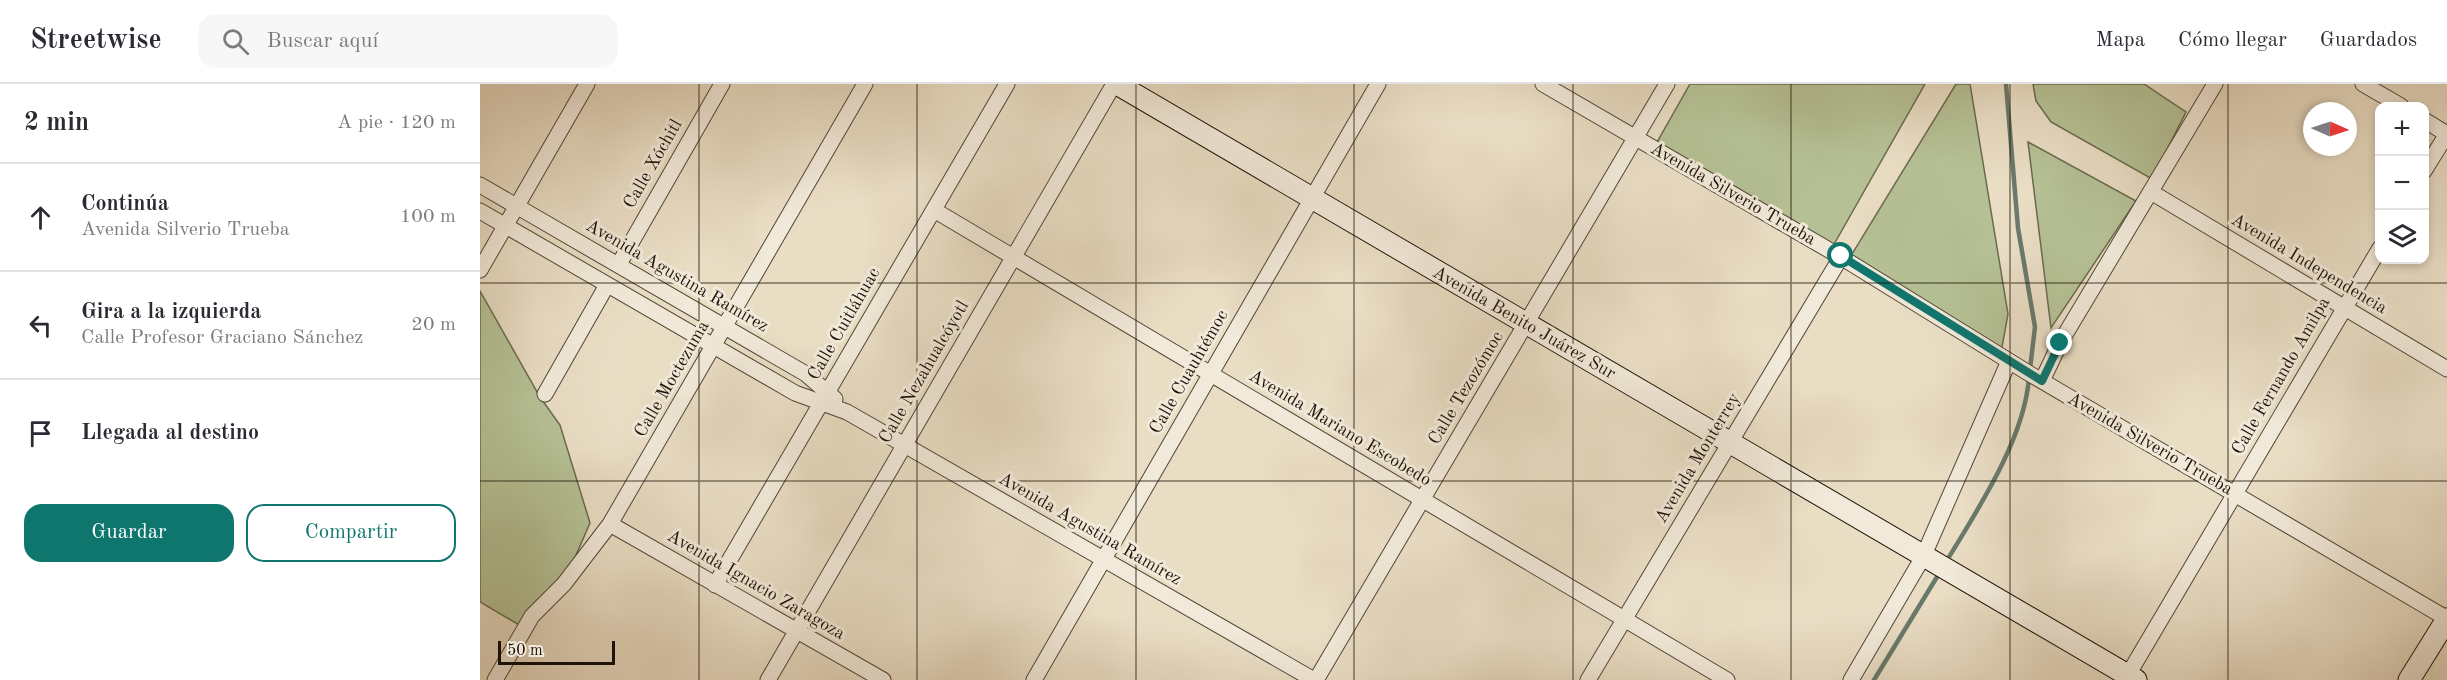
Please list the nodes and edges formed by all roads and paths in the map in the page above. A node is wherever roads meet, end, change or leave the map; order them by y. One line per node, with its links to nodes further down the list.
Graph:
1 (587, 84): 19 (street)
2 (722, 84): 26 (street, Calle Xóchitl)
3 (865, 84): 31 (street, Calle Moctezuma)
4 (1007, 84): 20 (street, Calle Cuitláhuac)
5 (1115, 84): 18 (street, Avenida Benito Juárez Sur); 25 (street, Calle Nezahualcóyotl)
6 (1378, 84): 18 (street, Calle Cuauhtémoc)
7 (1543, 84): 14 (street, Avenida Silverio Trueba)
8 (1667, 84): 14 (street, Calle Tezozómoc)
9 (2216, 84): 17 (street)
10 (2363, 84): 11 (street)
11 (2394, 102)
12 (2429, 123): 13 (street)
13 (2447, 134): 15 (street)
14 (1636, 138): 24 (street, Avenida Silverio Trueba); 30 (street, Calle Tezozómoc)
15 (2429, 163)
16 (480, 185): 19 (street, Avenida Agustina Ramírez)
17 (2151, 192): 29 (street, Avenida Independencia); 36 (street)
18 (1312, 198): 30 (street, Avenida Benito Juárez Sur); 35 (street, Calle Cuauhtémoc)
19 (517, 205): 22 (street); 26 (street, Avenida Agustina Ramírez)
20 (934, 210): 25 (street, Avenida Mariano Escobedo); 38 (street, Calle Cuitláhuac)
21 (480, 211): 22 (street, Avenida Agustina Ramírez)
22 (505, 225): 27 (street); 28 (street, Avenida Agustina Ramírez)
23 (2375, 255): 29 (street, Calle Fernando Amilpa)
24 (1841, 256): 33 (street, Avenida Silverio Trueba); 39 (street, Avenida Monterrey)
25 (1013, 257): 35 (street, Avenida Mariano Escobedo); 40 (street, Calle Nezahualcóyotl)
26 (619, 264): 31 (street, Avenida Agustina Ramírez)
27 (480, 270)
28 (607, 285): 32 (street, Avenida Agustina Ramírez); 37 (street)
29 (2344, 308): 34 (street, Avenida Independencia); 41 (street, Calle Fernando Amilpa)
30 (1526, 324): 39 (street, Avenida Benito Juárez Sur); 42 (street, Calle Tezozómoc)
31 (725, 327): 32 (street, Calle Moctezuma); 38 (street, Avenida Agustina Ramírez)
32 (714, 346): 38 (street, Avenida Agustina Ramírez); 43 (street, Calle Moctezuma)
33 (2009, 361): 36 (street, Avenida Silverio Trueba); 45 (street)
34 (2447, 369)
35 (1210, 374): 42 (street, Avenida Mariano Escobedo); 44 (street, Calle Cuauhtémoc)
36 (2042, 381): 41 (street, Avenida Silverio Trueba)
37 (545, 394)
38 (824, 398): 40 (street, Avenida Agustina Ramírez); 46 (street, Calle Cuitláhuac)
39 (1730, 443): 45 (street, Avenida Benito Juárez Sur); 48 (street, Avenida Monterrey)
40 (904, 445): 44 (street, Avenida Agustina Ramírez); 49 (street, Calle Nezahualcóyotl)
41 (2235, 494): 47 (street, Avenida Silverio Trueba); 50 (street, Calle Fernando Amilpa)
42 (1422, 500): 48 (street, Avenida Mariano Escobedo); 55 (street, Calle Tezozómoc)
43 (610, 524): 46 (street, Avenida Ignacio Zaragoza); 51 (street, Calle Moctezuma)
44 (1104, 559): 54 (street, Calle Cuauhtémoc); 55 (street, Avenida Agustina Ramírez)
45 (1927, 559): 50 (street, Avenida Benito Juárez Sur); 58 (street)
46 (715, 585): 49 (street, Avenida Ignacio Zaragoza)
47 (2447, 618): 59 (street)
48 (1624, 619): 56 (street, Avenida Monterrey); 57 (street, Avenida Mariano Escobedo)
49 (797, 631): 52 (street, Calle Nezahualcóyotl); 53 (street, Avenida Ignacio Zaragoza)
50 (2130, 678)
51 (495, 680)
52 (768, 680)
53 (883, 680)
54 (1034, 680)
55 (1315, 680)
56 (1588, 680)
57 (1727, 680)
58 (1851, 680)
59 (2409, 680)

